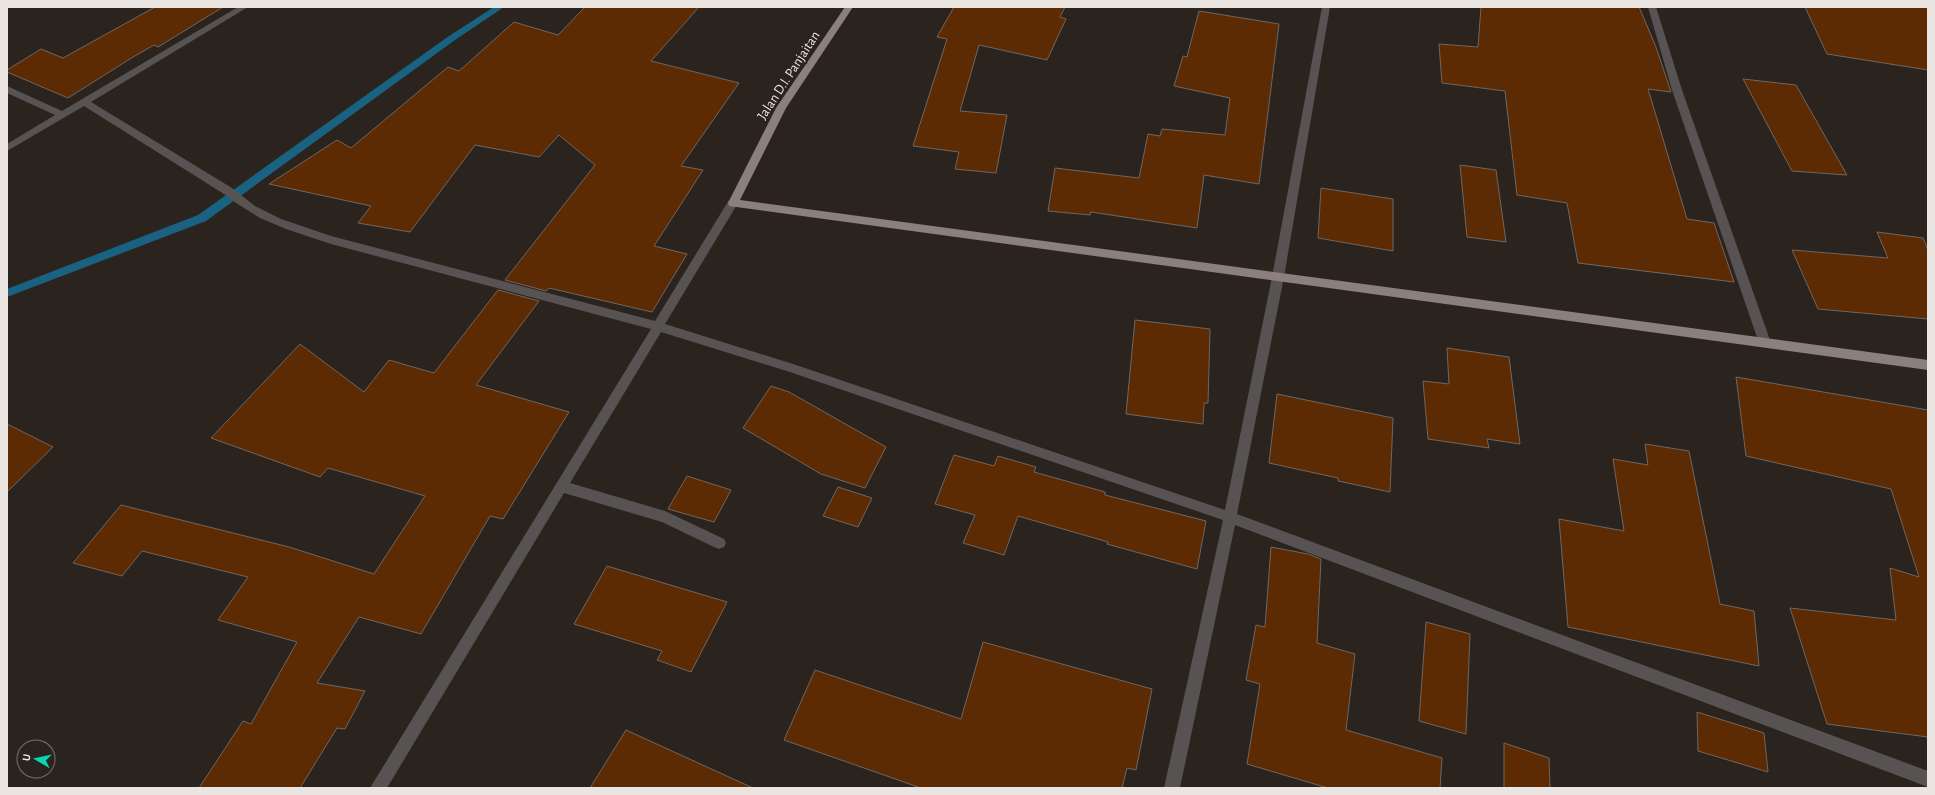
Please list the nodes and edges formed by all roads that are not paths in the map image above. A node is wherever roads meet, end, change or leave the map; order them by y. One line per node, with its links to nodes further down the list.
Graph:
1 (244, 7): 6 (street)
2 (849, 7): 9 (main road, Jalan D.I. Panjaitan)
3 (1326, 7): 10 (street)
4 (1652, 7): 12 (street)
5 (7, 89): 7 (street)
6 (84, 102): 7 (street); 11 (street)
7 (62, 115): 8 (street)
8 (7, 148)
9 (733, 203): 10 (main road); 11 (street)
10 (1278, 277): 12 (main road); 15 (street)
11 (657, 326): 14 (street); 15 (street)
12 (1765, 343): 13 (main road)
13 (1928, 365)
14 (560, 486): 16 (street); 18 (street)
15 (1230, 517): 17 (street); 19 (street)
16 (719, 543)
17 (1928, 780)
18 (378, 788)
19 (1172, 788)

